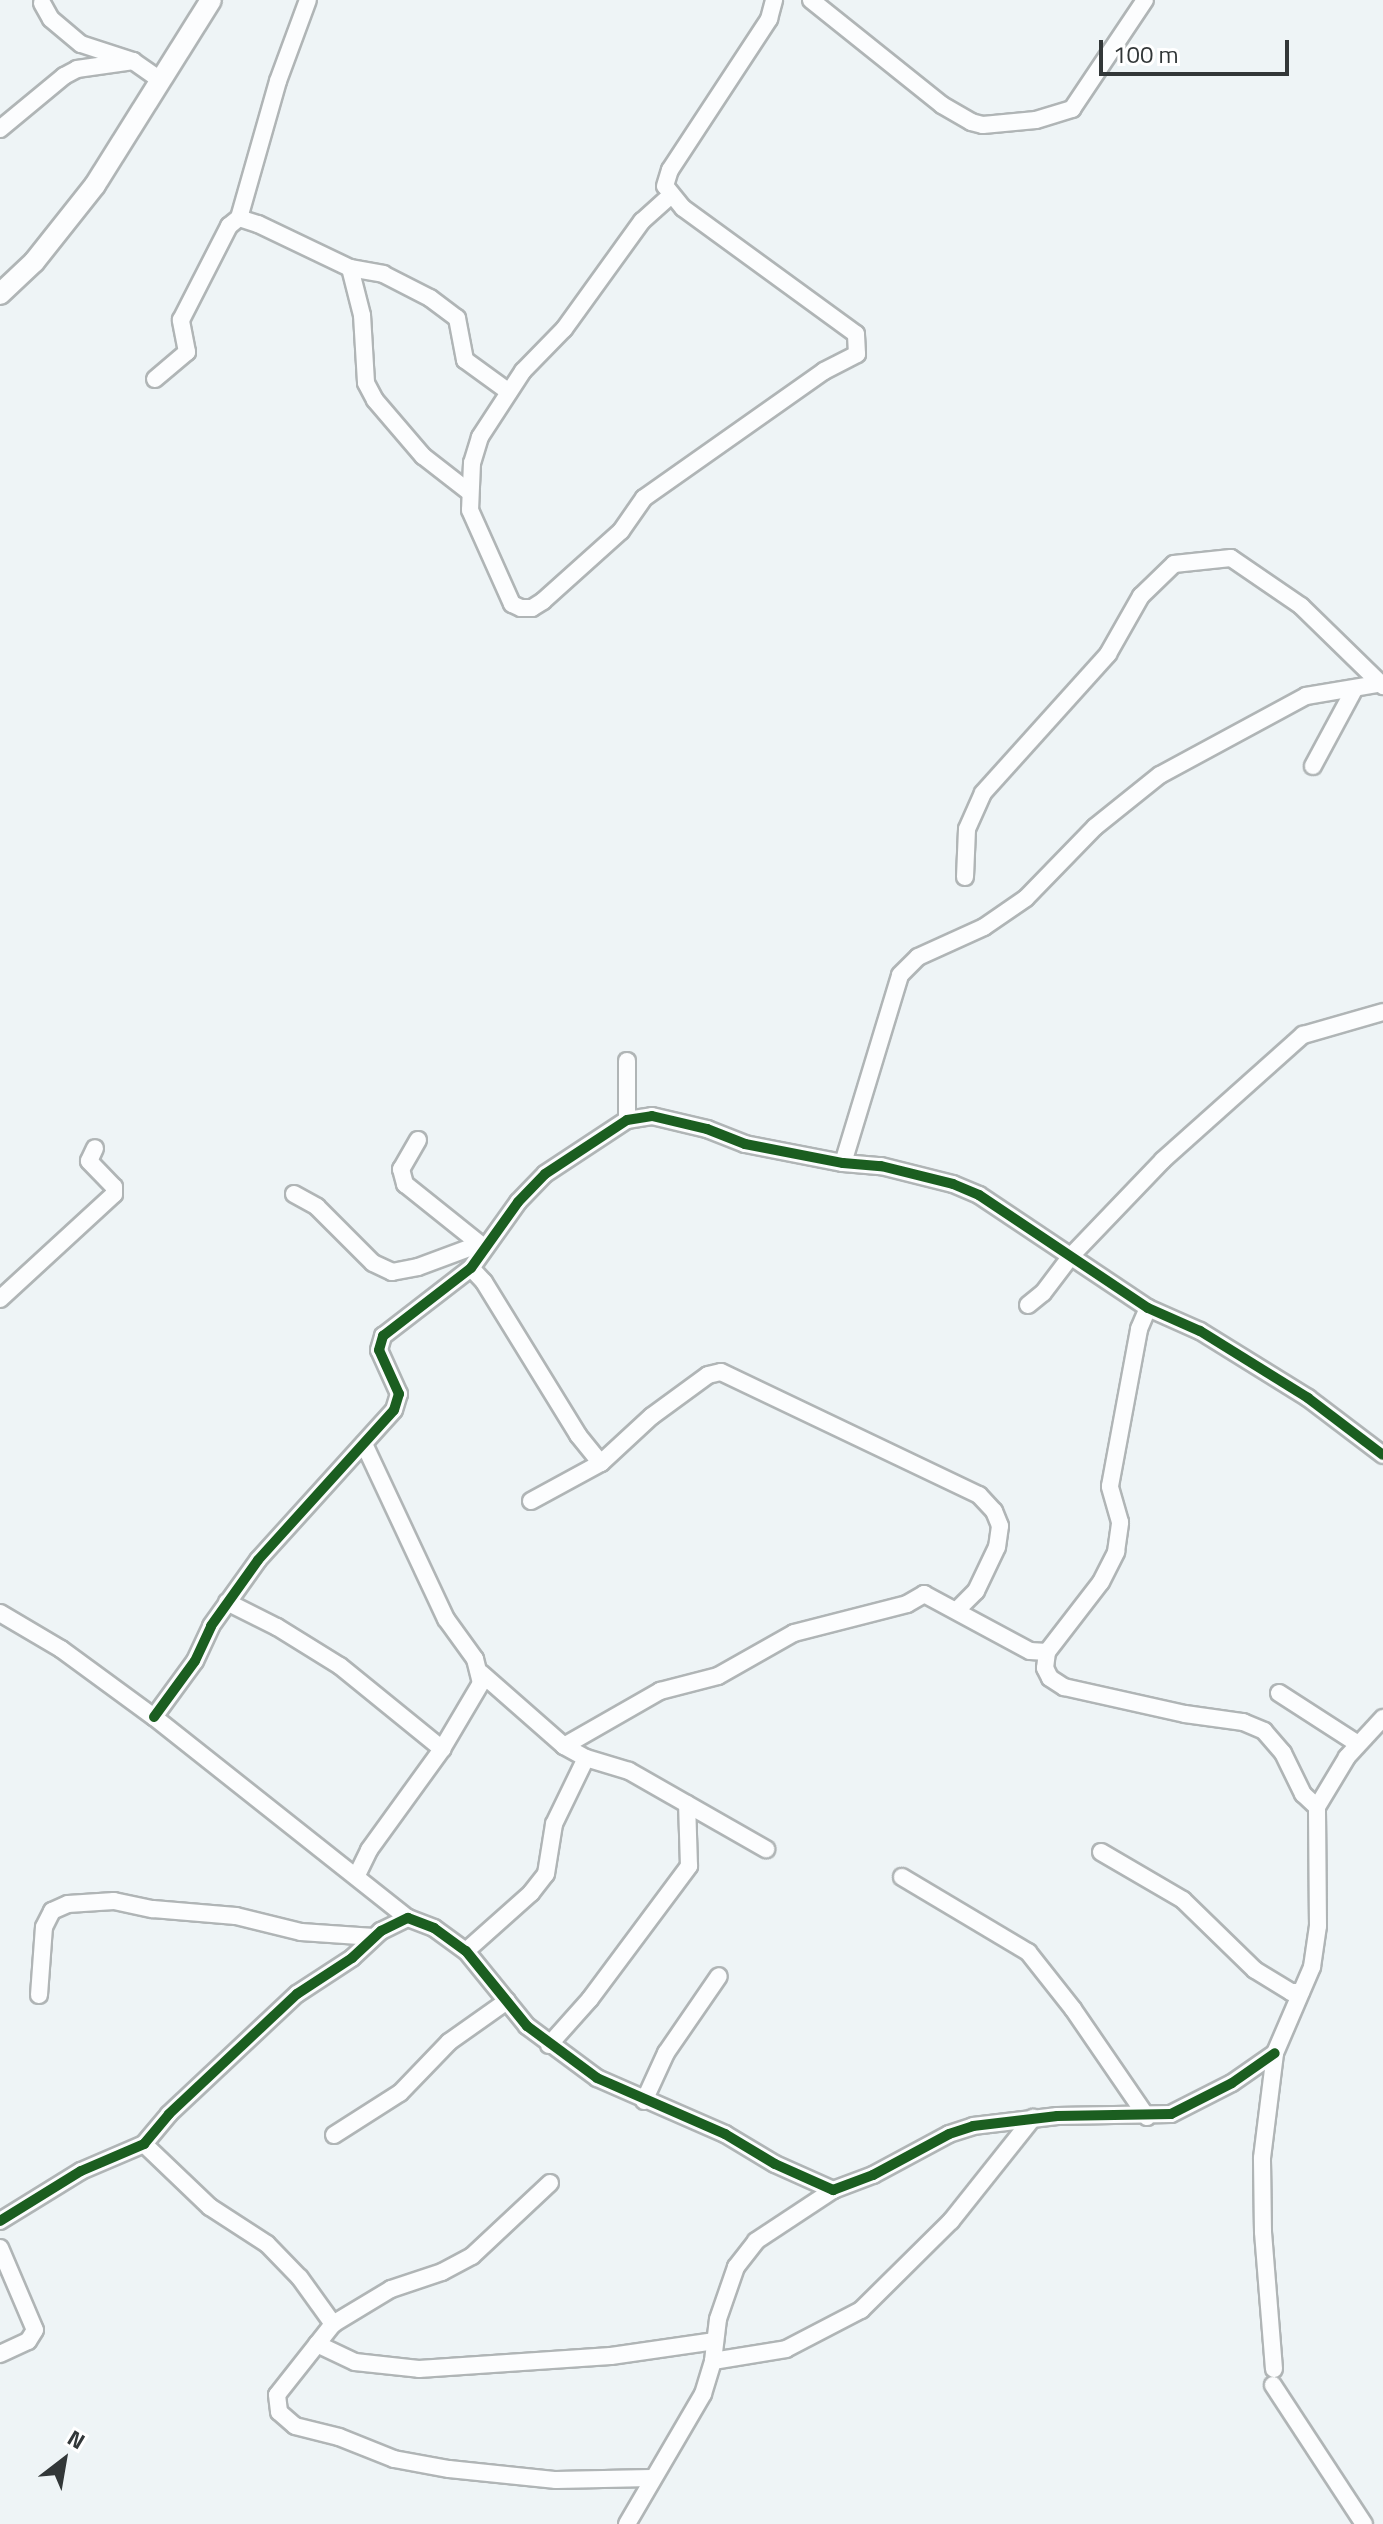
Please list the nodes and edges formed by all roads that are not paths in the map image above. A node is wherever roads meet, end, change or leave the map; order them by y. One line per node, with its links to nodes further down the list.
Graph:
1 (211, 0): 8 (street)
2 (308, 0): 11 (street)
3 (774, 0): 10 (street)
4 (811, 0): 5 (street)
5 (1145, 0)
6 (42, 3): 7 (street)
7 (133, 61): 8 (street); 9 (street)
8 (160, 80): 13 (street)
9 (0, 129)
10 (670, 196): 15 (street); 16 (street)
11 (239, 218): 12 (street); 14 (street)
12 (350, 268): 15 (street); 16 (street)
13 (0, 294)
14 (155, 379)
15 (509, 392): 16 (street)
16 (468, 491)
17 (1380, 685): 18 (street); 20 (street)
18 (1354, 690): 19 (street); 26 (street)
19 (1313, 766)
20 (965, 877)
21 (1383, 1012): 29 (street)
22 (627, 1061): 23 (street)
23 (627, 1120): 26 (street); 28 (street)
24 (418, 1140): 28 (street)
25 (95, 1148): 31 (street)
26 (843, 1163): 29 (street)
27 (294, 1194): 28 (street)
28 (482, 1246): 30 (street)
29 (1071, 1256): 32 (street); 33 (street)
30 (471, 1268): 34 (street); 36 (street)
31 (0, 1299)
32 (1028, 1305)
33 (1148, 1308): 35 (street); 41 (street)
34 (364, 1444): 38 (street); 42 (street)
35 (1383, 1455)
36 (601, 1463): 37 (street); 39 (street)
37 (531, 1501)
38 (227, 1602): 44 (street); 48 (street)
39 (957, 1610): 41 (street); 47 (street)
40 (0, 1613): 44 (street)
41 (1047, 1652): 51 (street)
42 (481, 1673): 47 (street); 48 (street)
43 (1279, 1693): 46 (street)
44 (154, 1717): 54 (street)
45 (1383, 1718): 46 (street)
46 (1358, 1744): 51 (street)
47 (564, 1746): 49 (street)
48 (442, 1749): 54 (street)
49 (586, 1758): 50 (street); 58 (street)
50 (687, 1804): 52 (street); 63 (street)
51 (1317, 1807): 60 (street)
52 (766, 1849)
53 (1101, 1852): 60 (street)
54 (357, 1875): 56 (street)
55 (902, 1877): 66 (street)
56 (408, 1918): 57 (street); 58 (street)
57 (374, 1937): 61 (street); 69 (street)
58 (466, 1951): 62 (street)
59 (719, 1976): 65 (street)
60 (1301, 1992): 64 (street)
61 (39, 1995)
62 (507, 2001): 63 (street); 68 (street)
63 (549, 2045): 65 (street)
64 (1275, 2053): 66 (street); 81 (street)
65 (644, 2101): 71 (street)
66 (1147, 2117): 67 (street)
67 (1033, 2118): 71 (street); 78 (street)
68 (334, 2135)
69 (144, 2144): 72 (street); 74 (street)
70 (550, 2183): 74 (street)
71 (833, 2190): 75 (street)
72 (0, 2221)
73 (0, 2248): 77 (street)
74 (333, 2324): 76 (street)
75 (715, 2341): 76 (street); 78 (street)
76 (317, 2344): 79 (street)
77 (0, 2354)
78 (713, 2361): 79 (street)
79 (651, 2478): 80 (street)
80 (627, 2524)
81 (1364, 2524)

